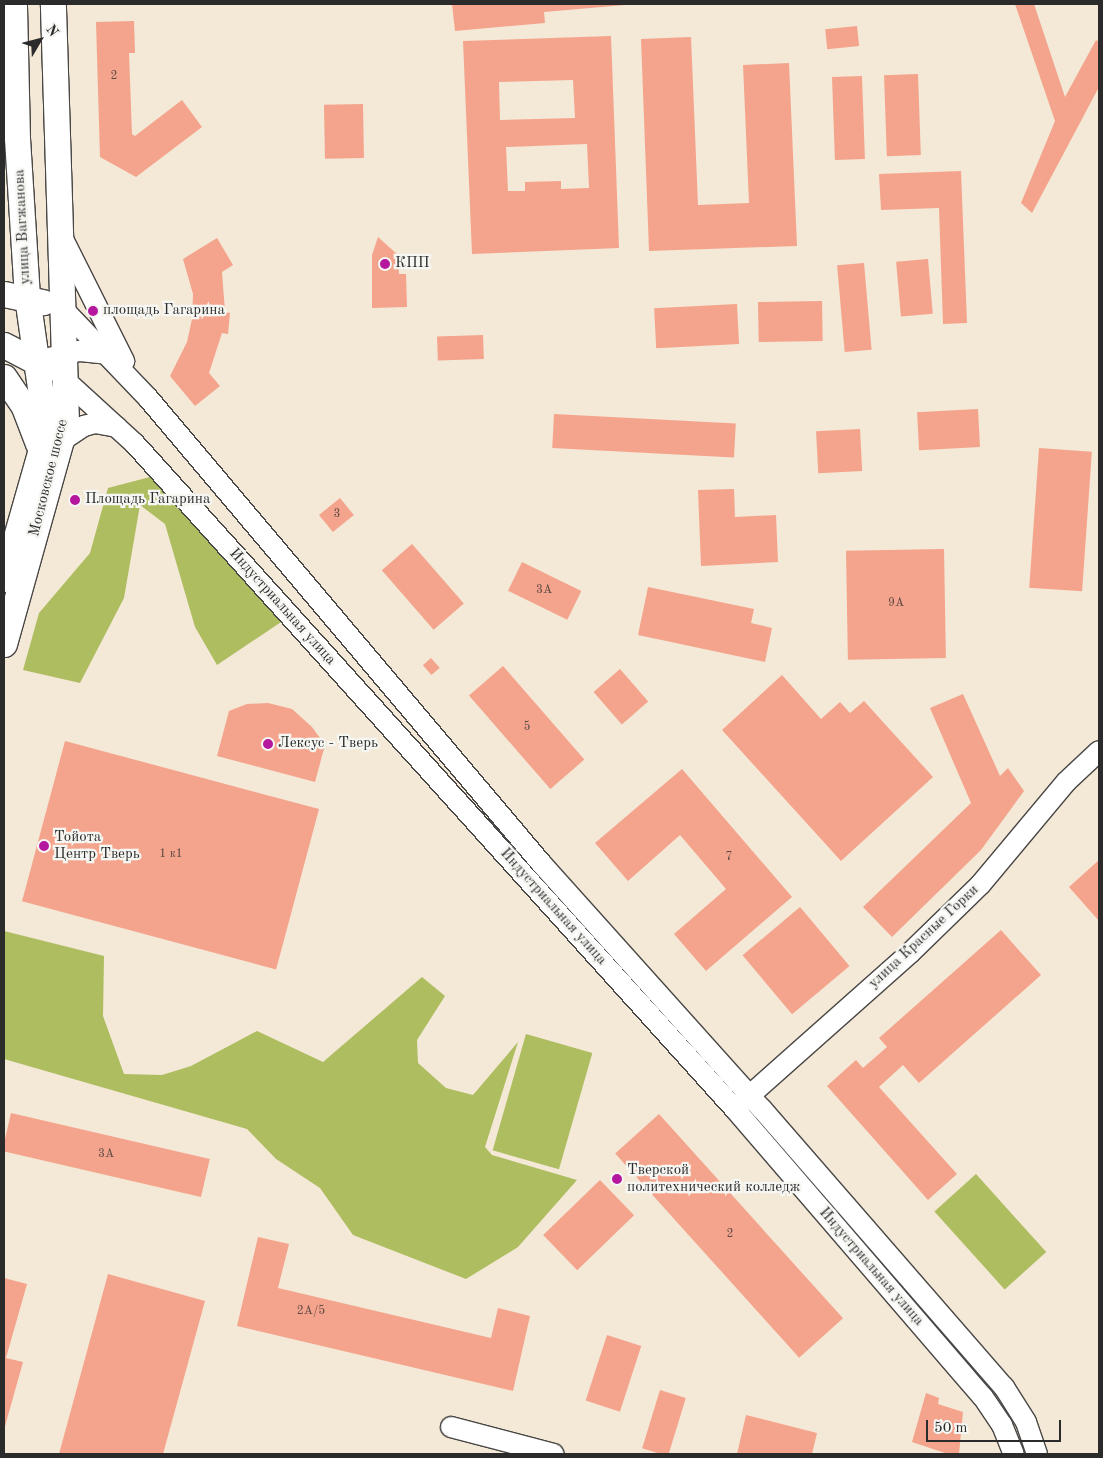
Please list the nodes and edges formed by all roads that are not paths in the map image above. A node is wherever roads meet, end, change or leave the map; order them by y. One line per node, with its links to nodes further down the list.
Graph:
1 (14, 4): 3 (main road, улица Вагжанова)
2 (52, 4): 5 (main road)
3 (17, 138): 4 (main road); 6 (main road, улица Вагжанова)
4 (4, 175)
5 (60, 233): 7 (main road); 15 (street, Индустриальная улица)
6 (20, 301): 7 (main road); 8 (main road); 12 (main road, улица Вагжанова)
7 (62, 308): 10 (main road, Московское шоссе); 11 (street, Индустриальная улица)
8 (4, 312)
9 (4, 344): 12 (main road)
10 (65, 353): 11 (street); 12 (street); 14 (main road, Московское шоссе)
11 (109, 354): 15 (street, Индустриальная улица)
12 (38, 363): 14 (main road); 17 (main road, улица Вагжанова)
13 (4, 377): 17 (main road)
14 (66, 381): 16 (street, Индустриальная улица); 17 (main road, Московское шоссе)
15 (136, 385): 21 (street, Индустриальная улица)
16 (117, 427): 17 (street); 21 (street, Индустриальная улица)
17 (50, 449): 18 (main road, Московское шоссе); 19 (main road, Московское шоссе)
18 (4, 579)
19 (4, 644)
20 (1099, 751): 21 (street, улица Красные Горки)
21 (742, 1102): 24 (street, Индустриальная улица); 25 (street, Индустриальная улица)
22 (451, 1427): 23 (street)
23 (554, 1454)
24 (1014, 1454)
25 (1037, 1454)

